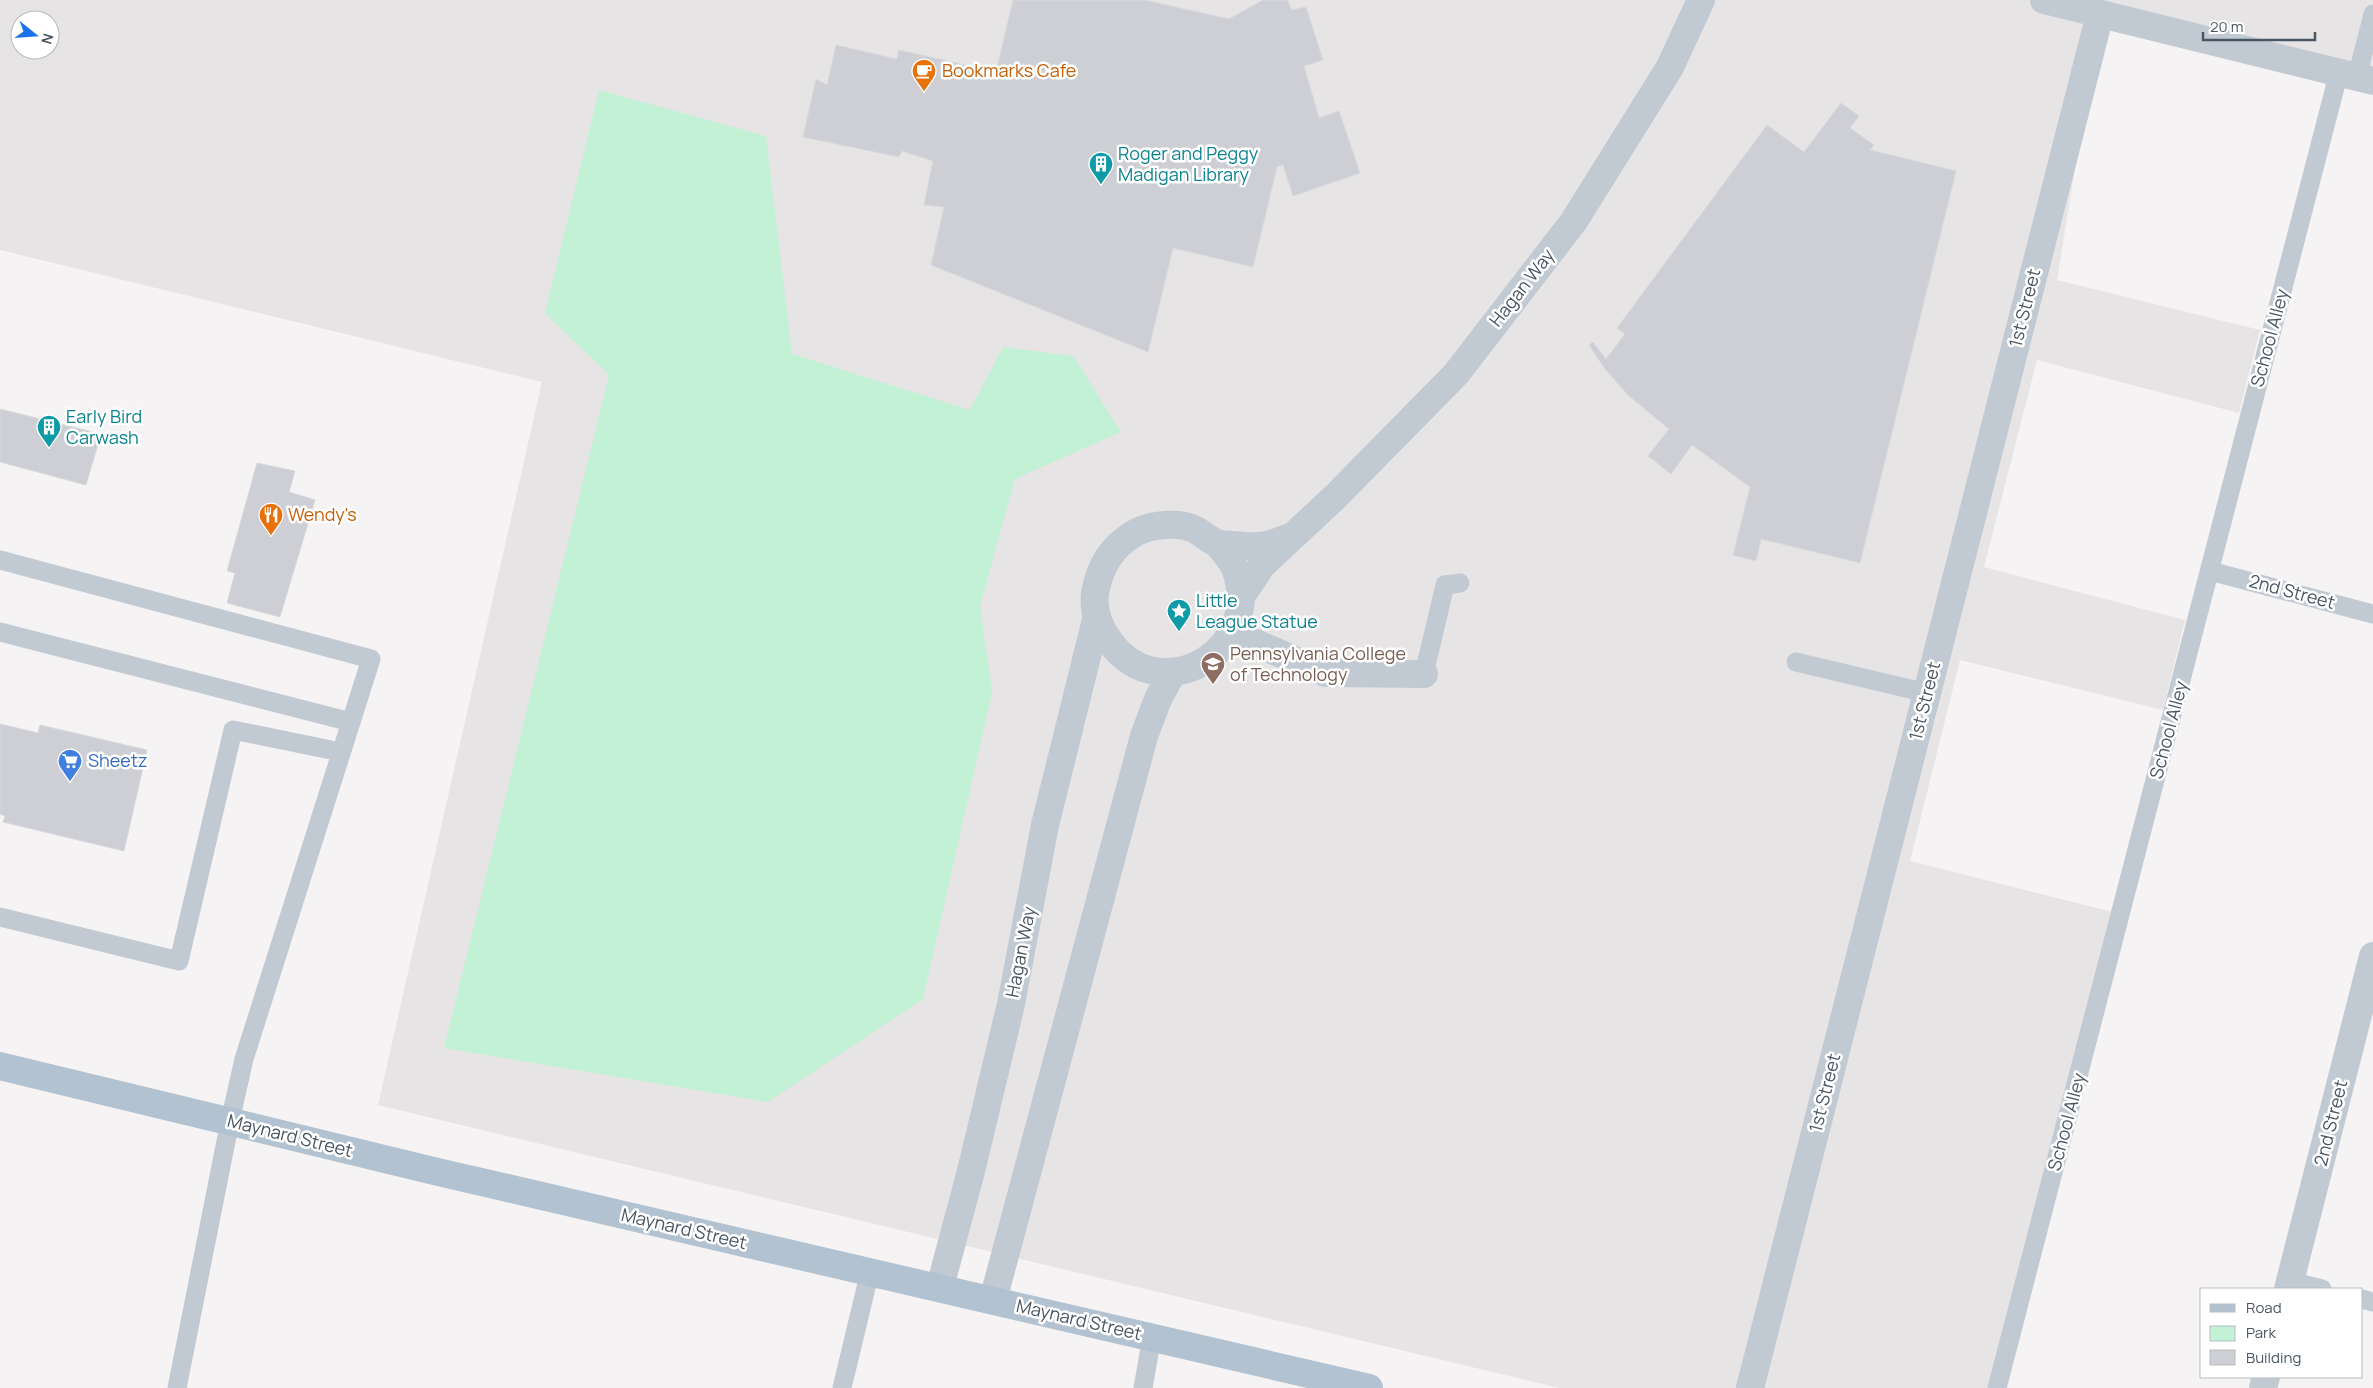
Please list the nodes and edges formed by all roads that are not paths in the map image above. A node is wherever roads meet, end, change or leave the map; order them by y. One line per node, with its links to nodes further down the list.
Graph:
1 (1701, 0): 6 (street, Hagan Way)
2 (2044, 0): 3 (street)
3 (2100, 14): 5 (street); 19 (street, 1st Street)
4 (2373, 14): 5 (lane, School Alley)
5 (2356, 77): 9 (lane, School Alley)
6 (1292, 536): 7 (street, Hagan Way); 11 (street, Hagan Way)
7 (1218, 544): 11 (street, Hagan Way); 13 (street, Hagan Way)
8 (0, 560): 20 (lane)
9 (2210, 571): 12 (lane, 2nd Street); 38 (lane, School Alley)
10 (1460, 583): 18 (lane)
11 (1242, 595): 15 (street, Hagan Way)
12 (2373, 614)
13 (1097, 616): 17 (street, Hagan Way); 28 (street, Hagan Way)
14 (0, 632): 20 (lane)
15 (1232, 633): 17 (street, Hagan Way); 18 (street)
16 (1796, 662): 19 (lane)
17 (1172, 673): 30 (street)
18 (1424, 674)
19 (1927, 693): 37 (street, 1st Street)
20 (351, 722): 21 (lane)
21 (341, 752): 22 (lane); 25 (lane)
22 (0, 916)
23 (2373, 956): 27 (street, 2nd Street)
24 (0, 1066): 25 (main road, Maynard Street)
25 (230, 1121): 26 (main road, Maynard Street); 33 (lane)
26 (870, 1272): 28 (main road, Maynard Street); 34 (lane)
27 (2289, 1285): 29 (lane)
28 (940, 1287): 30 (main road, Maynard Street)
29 (2314, 1288)
30 (993, 1300): 31 (main road, Maynard Street)
31 (1152, 1337): 32 (main road, Maynard Street); 35 (lane)
32 (1303, 1380): 36 (main road, Maynard Street)
33 (177, 1388)
34 (842, 1388)
35 (1143, 1388)
36 (1369, 1388)
37 (1750, 1388)
38 (1997, 1388)

